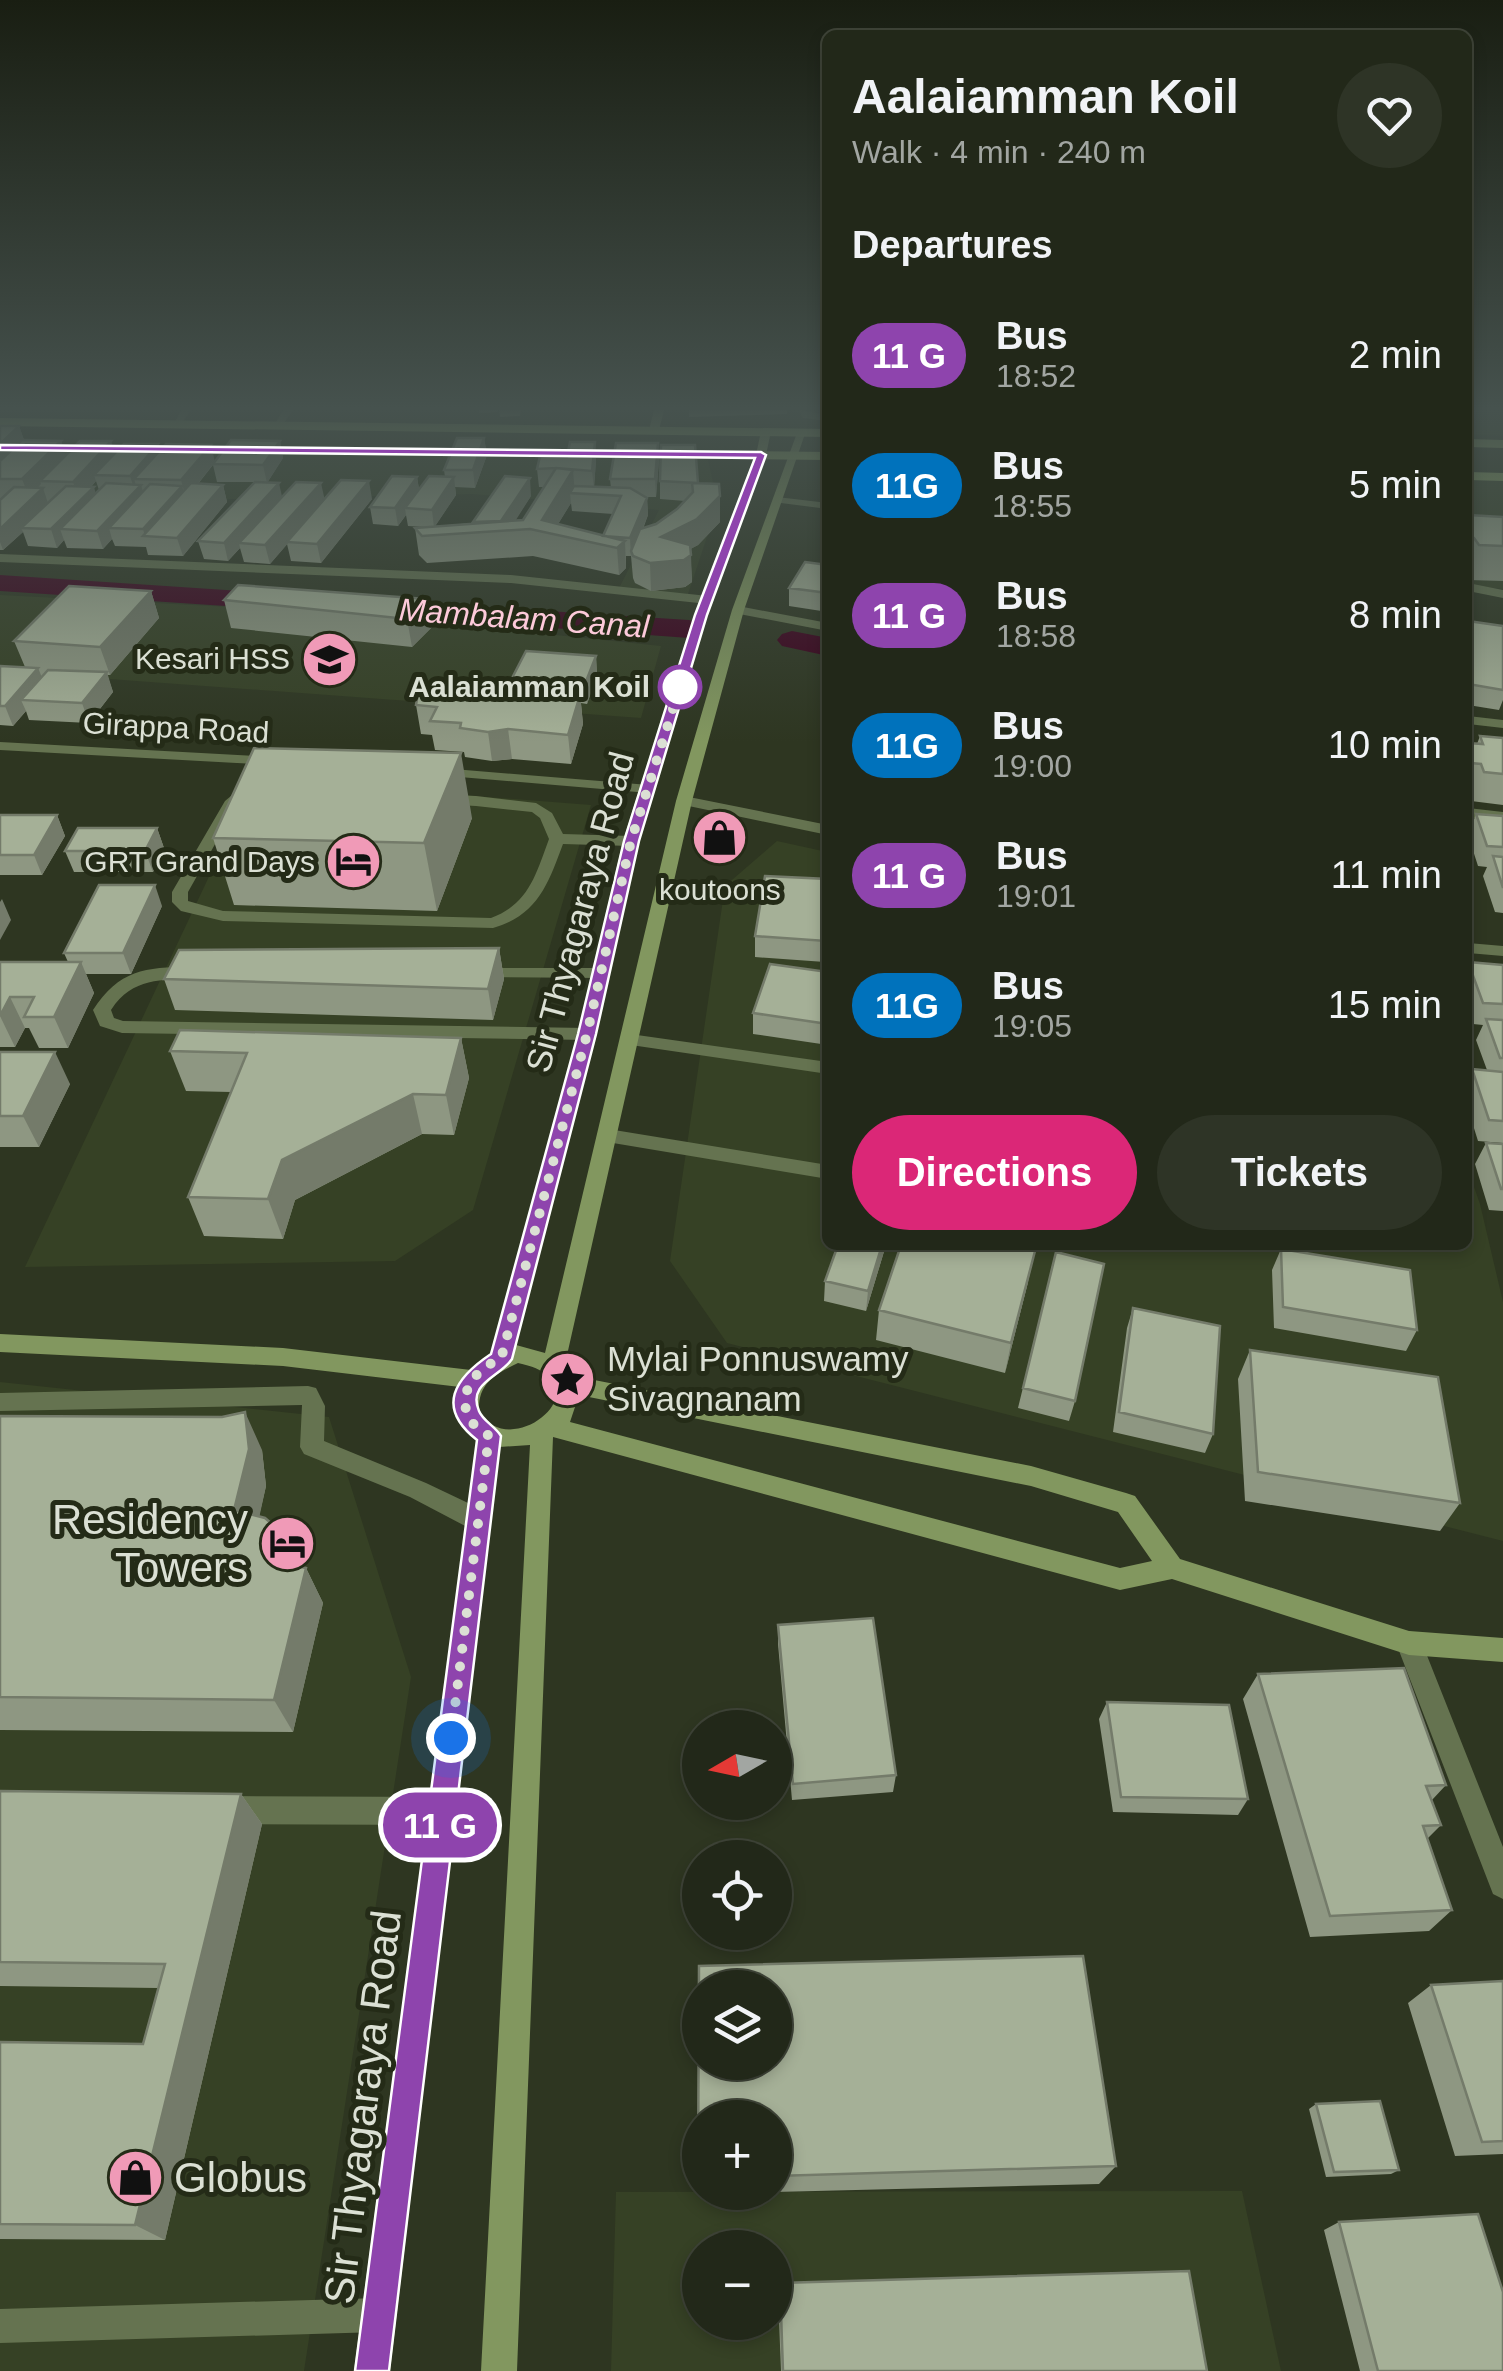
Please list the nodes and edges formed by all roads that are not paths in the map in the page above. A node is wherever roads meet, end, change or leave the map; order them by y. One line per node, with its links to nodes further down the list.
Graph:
1 (737, 521): 6 (main road, Sir Thyagaraya Road)
2 (769, 521): 7 (main road, Sir Thyagaraya Road)
3 (0, 558): 6 (street)
4 (1472, 588): 5 (street)
5 (1503, 594)
6 (708, 600): 15 (main road, Sir Thyagaraya Road)
7 (738, 610): 8 (street); 17 (main road, Sir Thyagaraya Road)
8 (822, 626)
9 (1472, 720): 10 (street)
10 (1503, 724)
11 (0, 746): 12 (street, Girappa Road)
12 (264, 760): 13 (street, Girappa Road); 16 (street)
13 (282, 762)
14 (414, 770): 15 (street)
15 (649, 789): 22 (main road, Sir Thyagaraya Road)
16 (243, 794): 21 (street); 21 (street)
17 (684, 801): 20 (street); 29 (main road, Sir Thyagaraya Road)
18 (1472, 813): 19 (street)
19 (1503, 817)
20 (822, 829)
21 (557, 839): 22 (street)
22 (631, 841): 27 (main road, Sir Thyagaraya Road)
23 (1472, 948): 24 (street)
24 (1503, 951)
25 (214, 972): 28 (street)
26 (452, 973): 27 (street)
27 (601, 974): 28 (main road, Sir Thyagaraya Road)
28 (587, 1034): 34 (main road, Sir Thyagaraya Road)
29 (630, 1040): 30 (street); 31 (main road, Sir Thyagaraya Road)
30 (822, 1067)
31 (608, 1136): 32 (street); 35 (main road, Sir Thyagaraya Road)
32 (822, 1171)
33 (0, 1343): 36 (main road)
34 (501, 1359): 35 (main road); 36 (main road)
35 (559, 1375): 38 (main road, Sir Thyagaraya Road); 41 (main road)
36 (472, 1378): 39 (main road)
37 (0, 1402): 40 (street)
38 (546, 1429): 39 (main road); 41 (main road); 50 (main road, Sir Thyagaraya Road)
39 (489, 1436): 40 (main road, Sir Thyagaraya Road)
40 (478, 1520): 45 (main road, Sir Thyagaraya Road)
41 (1172, 1568): 42 (main road)
42 (1409, 1643): 43 (main road); 46 (street)
43 (1503, 1650)
44 (192, 1810): 45 (street)
45 (442, 1811): 47 (main road, Sir Thyagaraya Road)
46 (1503, 1884)
47 (379, 2316): 48 (street); 49 (main road, Sir Thyagaraya Road)
48 (0, 2326)
49 (372, 2371)
50 (499, 2371)

